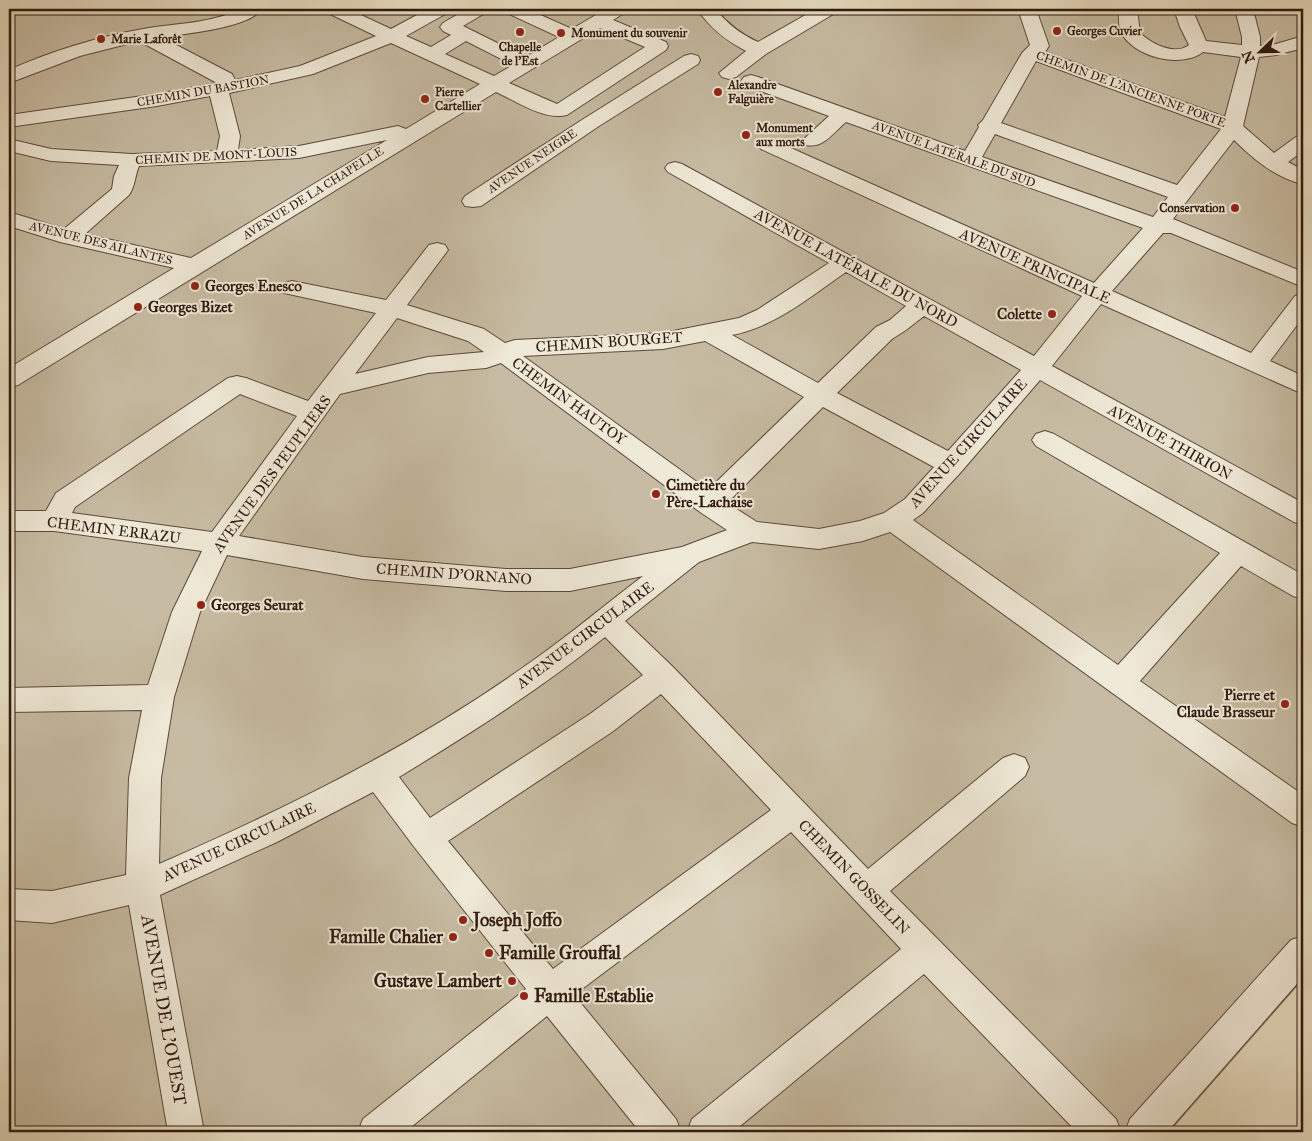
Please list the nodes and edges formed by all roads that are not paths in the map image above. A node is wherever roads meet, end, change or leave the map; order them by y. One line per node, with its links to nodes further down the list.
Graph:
1 (253, 9): 14 (lane)
2 (334, 9): 15 (lane)
3 (441, 9): 15 (lane, CHEMIN DU BASTION)
4 (479, 9): 13 (lane)
5 (513, 9): 16 (lane)
6 (829, 9): 19 (lane)
7 (1027, 9): 20 (lane)
8 (1128, 9): 18 (lane)
9 (1183, 9): 18 (lane)
10 (1244, 9): 21 (lane)
11 (711, 10): 19 (lane)
12 (602, 14): 16 (lane, AVENUE DE LA CHAPELLE); 28 (lane)
13 (465, 34): 22 (lane); 24 (lane)
14 (142, 35): 26 (lane); 29 (lane)
15 (392, 36): 22 (lane); 29 (lane, CHEMIN DU BASTION)
16 (573, 36): 24 (lane, AVENUE DE LA CHAPELLE)
17 (1303, 42): 21 (lane)
18 (1199, 46): 21 (lane)
19 (759, 50): 25 (lane)
20 (1031, 53): 32 (lane); 34 (lane, CHEMIN DE L'ANCIENNE PORTE)
21 (1251, 53): 34 (lane)
22 (432, 54): 28 (lane)
23 (691, 60): 46 (lane, AVENUE NEIGRE)
24 (526, 64): 28 (lane, AVENUE DE LA CHAPELLE)
25 (729, 73)
26 (9, 76)
27 (751, 81): 30 (lane, AVENUE LATÉRALE DU SUD)
28 (493, 83): 33 (lane, AVENUE DE LA CHAPELLE)
29 (223, 88): 31 (lane, CHEMIN DU BASTION); 39 (lane)
30 (843, 114): 35 (lane); 41 (lane, AVENUE LATÉRALE DU SUD)
31 (9, 121)
32 (988, 125): 41 (lane); 45 (lane)
33 (422, 126): 39 (lane, CHEMIN DE MONT-LOUIS); 52 (lane, AVENUE DE LA CHAPELLE)
34 (1232, 126): 42 (lane, CHEMIN DE L'ANCIENNE PORTE); 45 (lane, AVENUE CIRCULAIRE)
35 (813, 141)
36 (1303, 141): 42 (lane)
37 (9, 145): 40 (lane, CHEMIN DE MONT-LOUIS)
38 (768, 145): 55 (lane, AVENUE PRINCIPALE)
39 (226, 157): 40 (lane, CHEMIN DE MONT-LOUIS)
40 (132, 160): 49 (lane)
41 (970, 160): 48 (lane, AVENUE LATÉRALE DU SUD)
42 (1274, 163): 44 (lane, CHEMIN DE L'ANCIENNE PORTE)
43 (675, 168): 51 (lane, AVENUE LATÉRALE DU NORD)
44 (1303, 178)
45 (1181, 194): 48 (lane, AVENUE CIRCULAIRE)
46 (472, 201)
47 (9, 219): 49 (lane, AVENUE DES AILANTES)
48 (1157, 226): 53 (lane, AVENUE LATÉRALE DU SUD); 55 (lane, AVENUE CIRCULAIRE)
49 (68, 237): 52 (lane, AVENUE DES AILANTES)
50 (437, 250): 58 (lane)
51 (846, 262): 57 (lane, AVENUE LATÉRALE DU NORD); 59 (lane, CHEMIN BOURGET)
52 (194, 266): 63 (lane, AVENUE DE LA CHAPELLE)
53 (1303, 280)
54 (292, 288): 58 (lane)
55 (1097, 294): 61 (lane, AVENUE PRINCIPALE); 62 (lane, AVENUE CIRCULAIRE)
56 (1303, 301): 61 (lane)
57 (922, 305): 62 (lane, AVENUE LATÉRALE DU NORD); 66 (lane)
58 (393, 310): 60 (lane); 65 (lane, AVENUE DES PEUPLIERS)
59 (710, 333): 60 (lane, CHEMIN BOURGET); 66 (lane)
60 (503, 352): 65 (lane, CHEMIN HAUTOY); 70 (lane, CHEMIN HAUTOY)
61 (1255, 364): 64 (lane, AVENUE PRINCIPALE)
62 (1037, 368): 69 (lane, AVENUE CIRCULAIRE); 71 (lane, AVENUE THIRION)
63 (9, 378)
64 (1303, 386)
65 (334, 387): 67 (lane, AVENUE DES PEUPLIERS)
66 (820, 396): 69 (lane); 70 (lane)
67 (313, 412): 74 (lane); 76 (lane, AVENUE DES PEUPLIERS)
68 (1045, 440): 77 (lane)
69 (952, 465): 72 (lane, AVENUE CIRCULAIRE)
70 (708, 505): 75 (lane, CHEMIN HAUTOY)
71 (1303, 515)
72 (893, 520): 75 (lane, AVENUE CIRCULAIRE); 82 (lane)
73 (9, 521): 74 (lane, CHEMIN ERRAZU)
74 (54, 521): 76 (lane, CHEMIN ERRAZU)
75 (752, 532): 78 (lane, AVENUE CIRCULAIRE)
76 (219, 543): 78 (lane, CHEMIN D'ORNANO); 83 (lane, AVENUE DES PEUPLIERS)
77 (1238, 551): 79 (lane); 82 (lane)
78 (689, 556): 80 (lane, AVENUE CIRCULAIRE)
79 (1303, 588)
80 (606, 620): 81 (lane, CHEMIN GOSSELIN); 86 (lane, AVENUE CIRCULAIRE)
81 (663, 676): 87 (lane, CHEMIN GOSSELIN); 89 (lane)
82 (1121, 682): 88 (lane)
83 (159, 697): 84 (lane); 90 (lane, AVENUE DES PEUPLIERS)
84 (9, 700)
85 (1014, 767): 91 (lane)
86 (378, 774): 89 (lane); 90 (lane, AVENUE CIRCULAIRE)
87 (792, 813): 91 (lane, CHEMIN GOSSELIN); 95 (lane)
88 (1303, 814)
89 (426, 838): 95 (lane)
90 (142, 887): 92 (lane, AVENUE CIRCULAIRE); 96 (lane, AVENUE DE L'OUEST)
91 (866, 890): 93 (lane, CHEMIN GOSSELIN)
92 (9, 905)
93 (925, 951): 99 (lane); 100 (lane, CHEMIN GOSSELIN)
94 (1303, 952): 101 (lane)
95 (551, 991): 97 (lane); 98 (lane)
96 (186, 1132)
97 (376, 1132)
98 (663, 1132)
99 (705, 1132)
100 (1103, 1132)
101 (1143, 1132)

